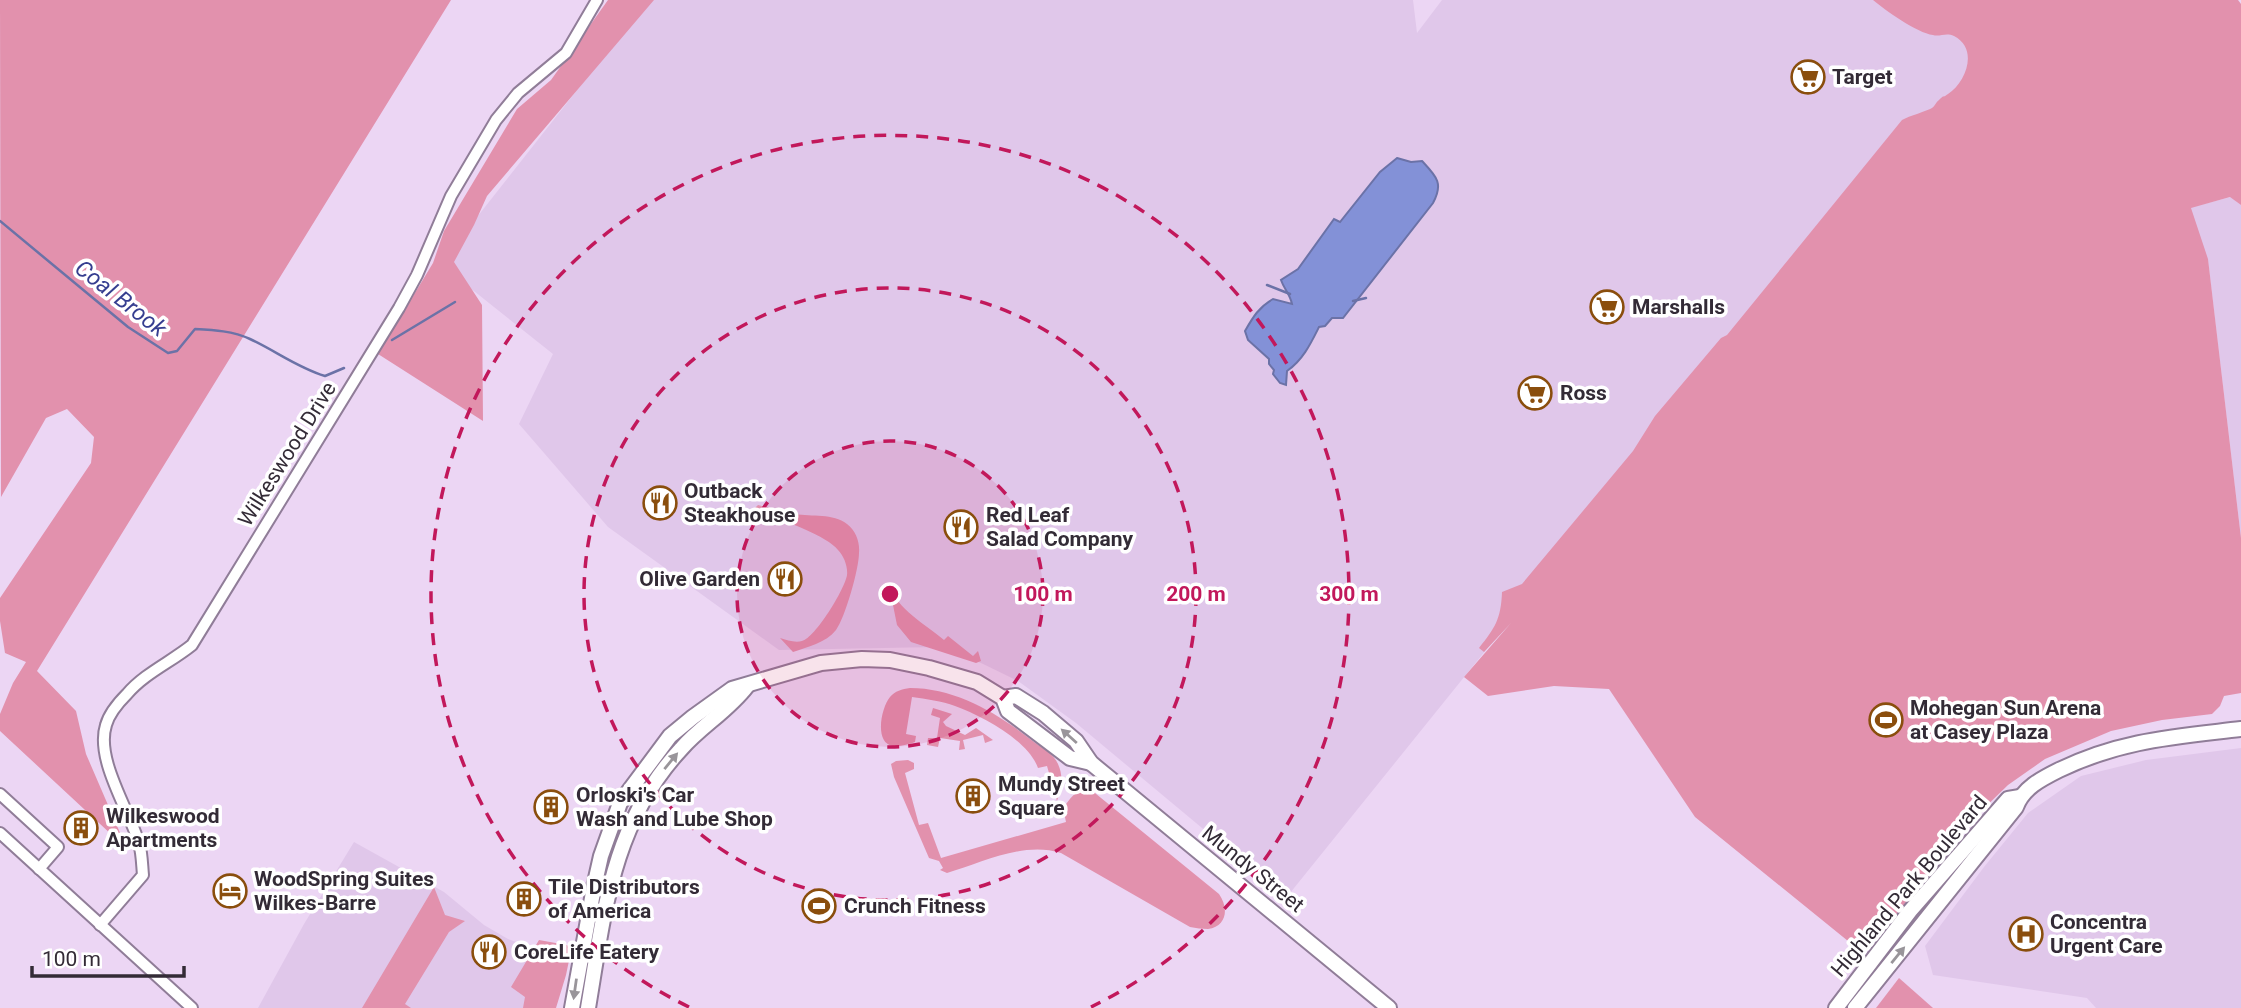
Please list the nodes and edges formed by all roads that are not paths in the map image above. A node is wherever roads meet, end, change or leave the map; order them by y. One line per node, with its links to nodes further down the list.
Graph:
1 (597, 0): 8 (street, Wilkeswood Drive)
2 (747, 686): 10 (main road, Mundy Street, one-way to 10); 11 (main road, Mundy Street, one-way to 2); 12 (main road, Mundy Street)
3 (2241, 729): 5 (main road, Highland Park Boulevard)
4 (0, 794): 7 (street)
5 (2020, 797): 13 (main road, Highland Park Boulevard); 14 (main road, Highland Park Boulevard, one-way to 5)
6 (0, 833): 7 (street)
7 (39, 869): 8 (street)
8 (100, 925): 9 (street)
9 (192, 1008)
10 (572, 1008)
11 (588, 1008)
12 (1389, 1008)
13 (1836, 1008)
14 (1855, 1008)

